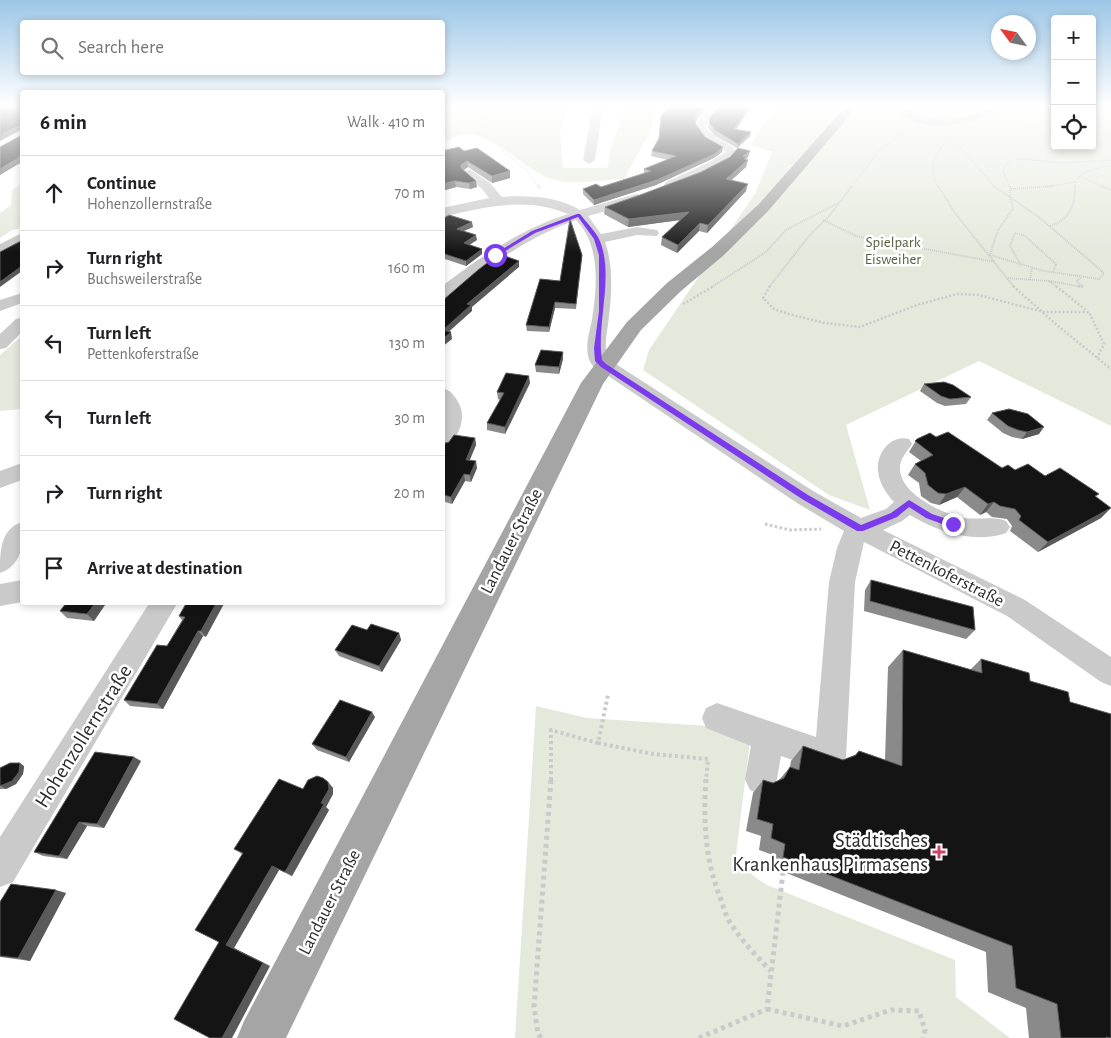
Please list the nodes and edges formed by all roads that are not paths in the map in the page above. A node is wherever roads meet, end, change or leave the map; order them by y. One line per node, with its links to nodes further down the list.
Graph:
1 (590, 155): 5 (street)
2 (714, 155): 6 (street)
3 (728, 155): 6 (street)
4 (809, 155): 22 (main road, Landauer Straße)
5 (589, 160)
6 (712, 166): 8 (street)
7 (469, 173): 10 (street)
8 (662, 188)
9 (644, 195): 12 (street)
10 (498, 202): 11 (street); 12 (street)
11 (445, 212)
12 (579, 215): 15 (street); 17 (street)
13 (652, 233): 15 (street)
14 (20, 238): 16 (street)
15 (596, 238): 22 (street)
16 (0, 250)
17 (445, 292)
18 (20, 299): 19 (street)
19 (0, 306)
20 (20, 325): 21 (street)
21 (0, 344)
22 (604, 365): 30 (street, Pettenkoferstraße); 41 (main road, Landauer Straße)
23 (445, 397): 24 (street)
24 (445, 437)
25 (901, 444): 28 (street)
26 (20, 472): 27 (street)
27 (0, 480)
28 (909, 503): 29 (street); 30 (street)
29 (998, 527)
30 (860, 529): 36 (street, Pettenkoferstraße); 38 (street)
31 (20, 534): 32 (street)
32 (0, 563)
33 (20, 591): 34 (street)
34 (0, 595)
35 (163, 605): 40 (street, Hohenzollernstraße)
36 (1111, 673)
37 (717, 718): 38 (street)
38 (768, 737): 39 (street)
39 (762, 779)
40 (0, 870)
41 (261, 1038)

